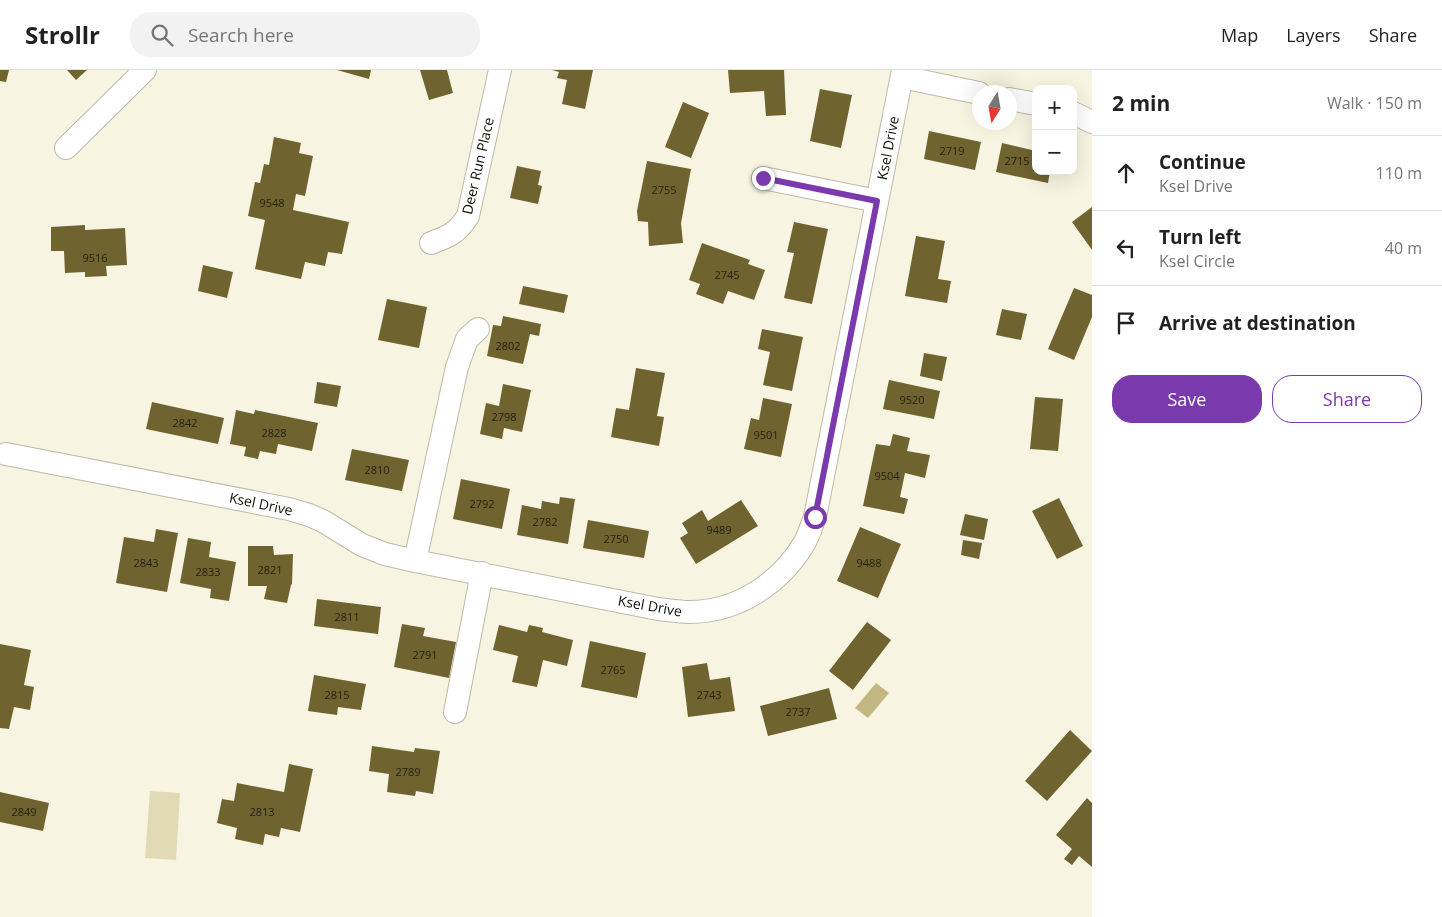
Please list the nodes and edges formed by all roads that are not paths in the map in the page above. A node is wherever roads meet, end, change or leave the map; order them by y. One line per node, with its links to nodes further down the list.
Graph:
1 (145, 70): 9 (street)
2 (500, 70): 12 (street, Deer Run Place)
3 (902, 74): 4 (street); 11 (street, Ksel Drive)
4 (972, 91)
5 (1017, 100): 6 (street)
6 (1032, 103)
7 (1077, 115): 8 (street)
8 (1092, 122)
9 (66, 148)
10 (763, 178): 11 (street)
11 (877, 201): 16 (street, Ksel Drive)
12 (431, 242)
13 (478, 330): 15 (street)
14 (6, 454): 15 (street, Ksel Drive)
15 (415, 561): 16 (street, Ksel Drive)
16 (482, 574): 17 (street)
17 (456, 712)

